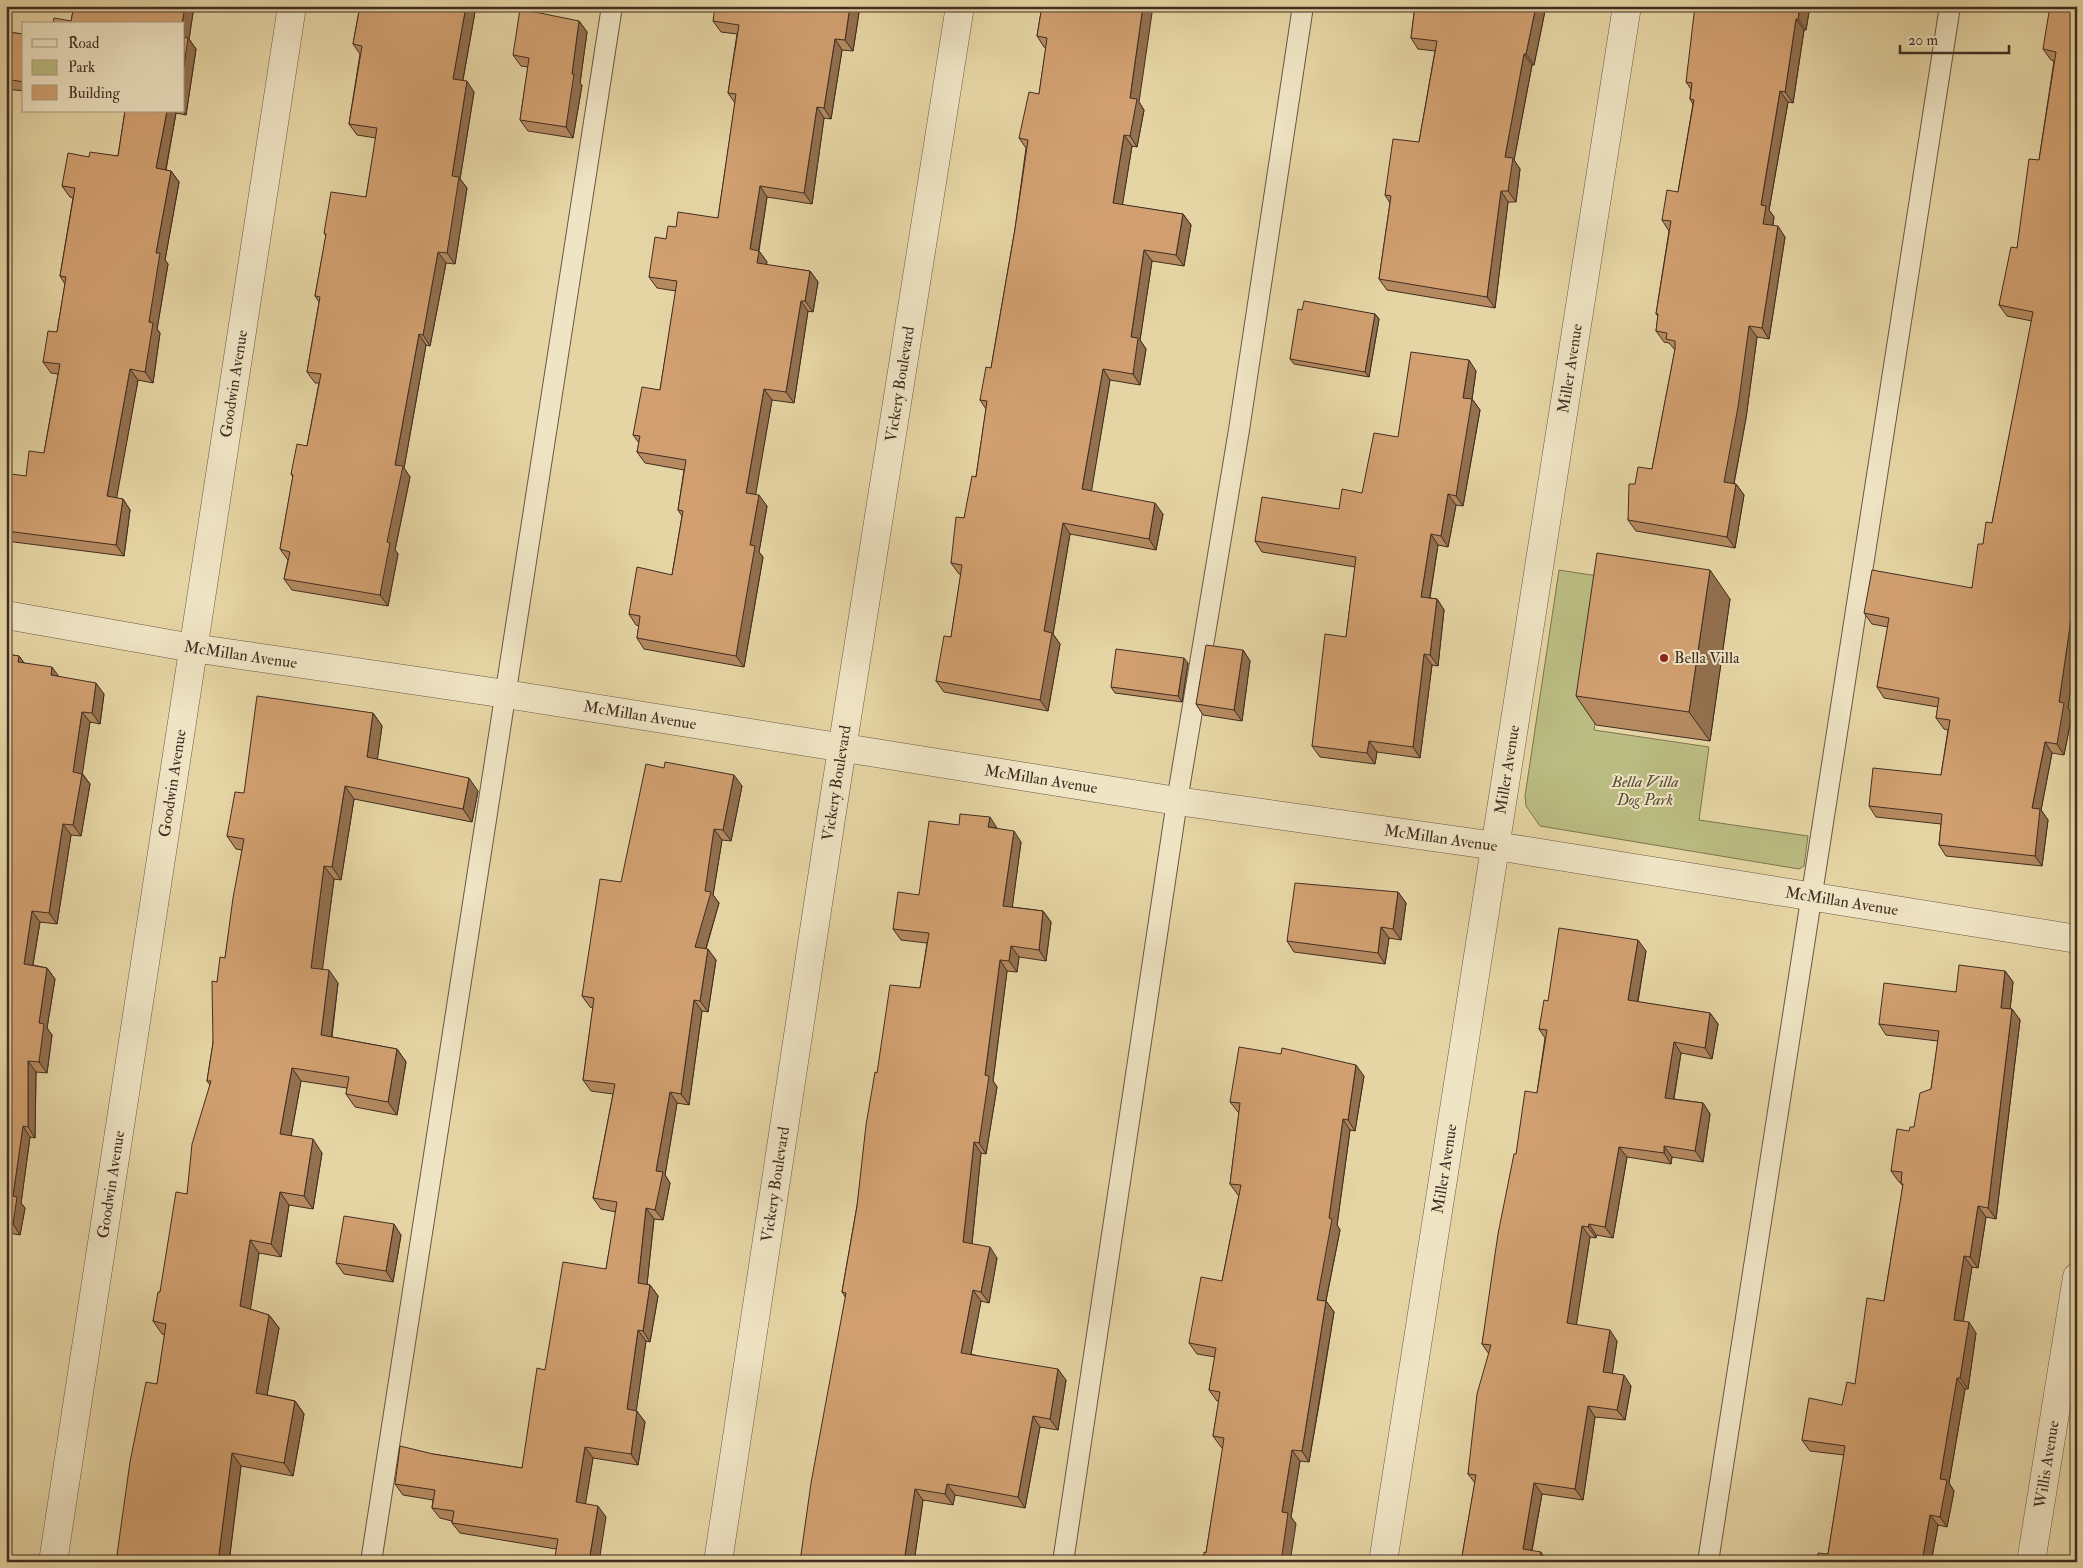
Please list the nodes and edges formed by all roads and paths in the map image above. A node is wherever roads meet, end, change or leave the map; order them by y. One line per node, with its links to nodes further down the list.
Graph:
1 (292, 6): 8 (street, Goodwin Avenue)
2 (612, 6): 9 (lane)
3 (960, 6): 10 (street, Vickery Boulevard)
4 (1303, 6): 11 (lane)
5 (1626, 6): 12 (street, Miller Avenue)
6 (1950, 6): 13 (lane)
7 (6, 615): 8 (street, McMillan Avenue)
8 (193, 648): 9 (street, McMillan Avenue); 16 (street, Goodwin Avenue)
9 (506, 694): 10 (street, McMillan Avenue); 17 (lane)
10 (842, 747): 11 (street, McMillan Avenue); 18 (street, Vickery Boulevard)
11 (1177, 801): 12 (street, McMillan Avenue); 19 (lane)
12 (1496, 846): 13 (street, McMillan Avenue); 20 (street, Miller Avenue)
13 (1812, 897): 14 (street, McMillan Avenue); 21 (lane)
14 (2077, 939)
15 (2077, 1277): 22 (street, Willis Avenue)
16 (54, 1562)
17 (371, 1562)
18 (718, 1562)
19 (1063, 1562)
20 (1383, 1562)
21 (1708, 1562)
22 (2031, 1562)

